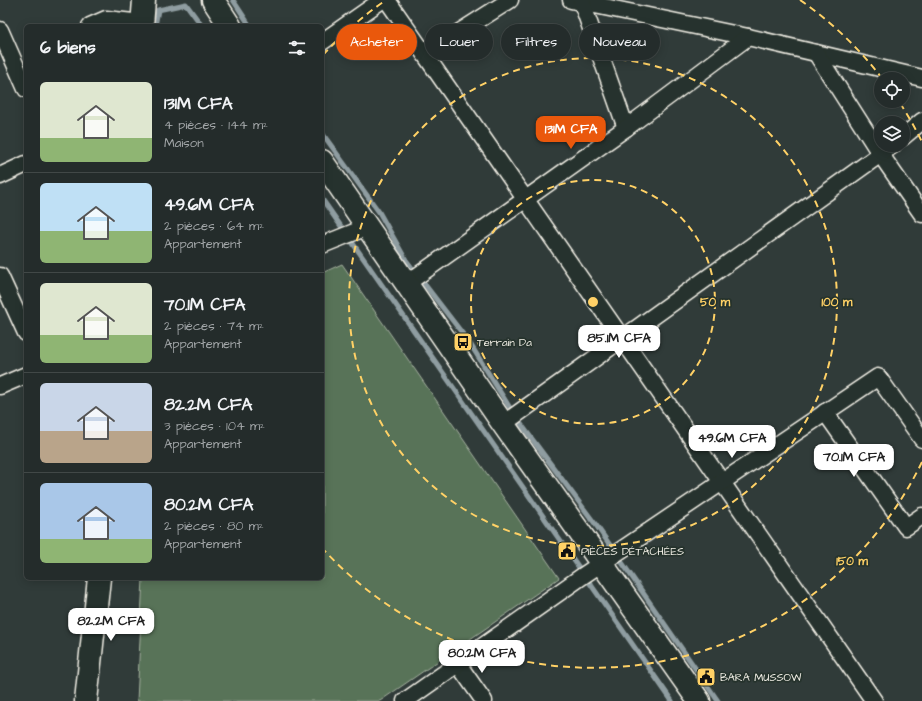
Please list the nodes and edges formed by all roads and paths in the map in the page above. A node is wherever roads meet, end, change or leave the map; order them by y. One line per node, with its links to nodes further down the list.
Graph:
1 (144, 0): 8 (main road)
2 (213, 0): 9 (main road)
3 (382, 0): 13 (street)
4 (387, 0): 14 (street)
5 (510, 0): 10 (street)
6 (577, 1): 12 (street); 21 (street)
7 (95, 24): 8 (street)
8 (142, 24)
9 (229, 24)
10 (473, 24)
11 (0, 30): 16 (street)
12 (748, 38): 15 (street); 21 (street)
13 (324, 41)
14 (425, 53)
15 (816, 53): 18 (street); 24 (street)
16 (20, 58): 19 (street)
17 (430, 60): 28 (street)
18 (922, 78)
19 (24, 79)
20 (922, 121): 22 (street)
21 (626, 128): 28 (street)
22 (910, 131)
23 (885, 152): 24 (street)
24 (881, 155): 29 (street); 35 (street)
25 (324, 164): 30 (main road)
26 (24, 165): 27 (street)
27 (0, 176)
28 (525, 200): 33 (street); 35 (street)
29 (922, 214)
30 (367, 227): 31 (street); 33 (main road)
31 (324, 244)
32 (0, 276): 34 (street)
33 (406, 284): 39 (main road)
34 (24, 329)
35 (622, 339): 39 (street); 41 (street)
36 (24, 376): 37 (street)
37 (0, 386)
38 (826, 412): 40 (street); 41 (street); 42 (street)
39 (503, 424): 43 (main road)
40 (922, 439)
41 (722, 482): 43 (street); 50 (street)
42 (922, 516)
43 (601, 563): 45 (street); 49 (main road)
44 (99, 580): 46 (main road)
45 (458, 664): 47 (street); 48 (street)
46 (86, 701)
47 (405, 701)
48 (484, 701)
49 (700, 701)
50 (874, 701)

